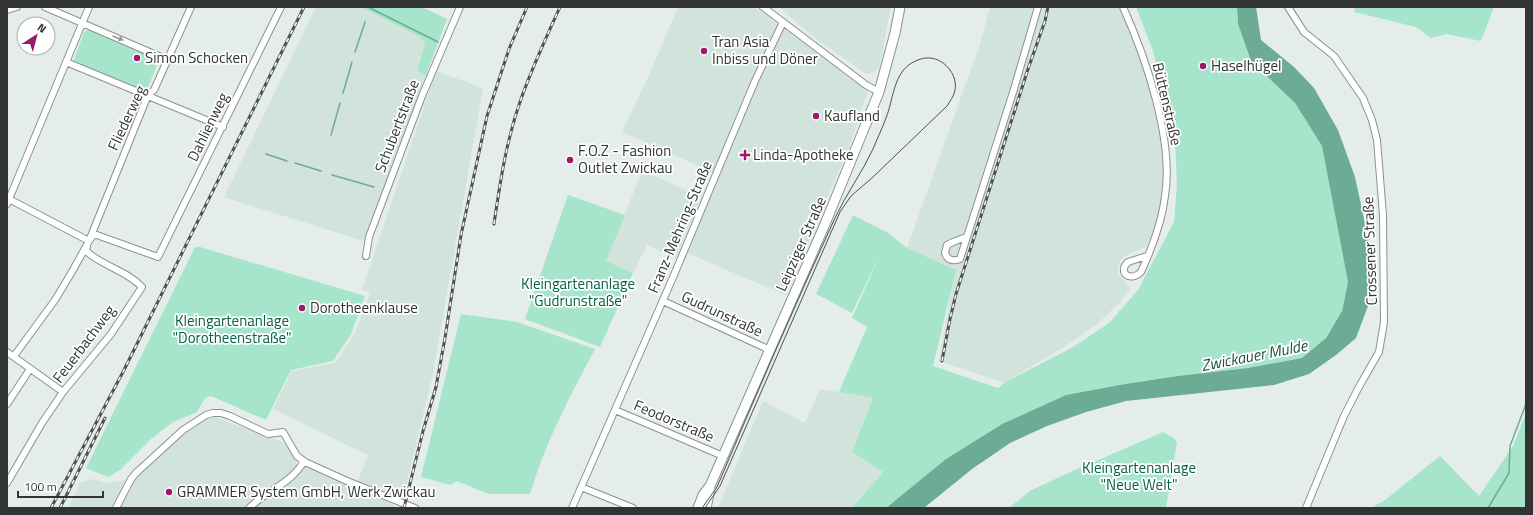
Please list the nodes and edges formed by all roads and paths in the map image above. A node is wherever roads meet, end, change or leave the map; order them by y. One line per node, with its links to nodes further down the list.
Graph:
1 (17, 7): 12 (street)
2 (45, 7): 14 (street)
3 (89, 7): 14 (street)
4 (191, 7): 15 (street, Fliederweg)
5 (281, 7): 19 (street, Dahlienweg)
6 (460, 7): 23 (street, Schubertstraße)
7 (763, 7): 13 (street)
8 (900, 7): 17 (street, Leipziger Straße)
9 (1038, 7): 21 (street)
10 (1123, 7): 24 (street, Büttenstraße)
11 (1288, 7): 45 (street, Crossener Straße)
12 (7, 10)
13 (783, 22): 17 (street); 25 (street, Franz-Mehring-Straße)
14 (83, 23): 15 (street, one-way to 15); 16 (street)
15 (168, 60): 18 (street, Fliederweg)
16 (66, 62): 18 (street); 20 (street)
17 (879, 92): 26 (street, Leipziger Straße)
18 (148, 95): 19 (street); 22 (street, Fliederweg)
19 (223, 127): 22 (street, Dahlienweg)
20 (8, 200): 22 (street)
21 (966, 237)
22 (88, 241): 28 (street, Fliederweg); 30 (street, Feuerbachweg)
23 (366, 256)
24 (1147, 256)
25 (663, 301): 26 (street, Gudrunstraße); 32 (street, Franz-Mehring-Straße)
26 (770, 350): 33 (street, Leipziger Straße)
27 (7, 352): 28 (street)
28 (14, 356): 29 (street)
29 (30, 369): 30 (street); 31 (street)
30 (63, 392): 35 (street, Feuerbachweg)
31 (7, 404)
32 (615, 410): 33 (street, Feodorstraße); 37 (street, Franz-Mehring-Straße)
33 (723, 456): 36 (street, Leipziger Straße)
34 (304, 461): 38 (street); 39 (street); 40 (street)
35 (7, 483)
36 (710, 486): 43 (street, Leipziger Straße); 44 (street, Leipziger Straße)
37 (582, 487): 41 (street, Franz-Mehring-Straße); 42 (street)
38 (116, 508)
39 (249, 508)
40 (415, 508)
41 (572, 508)
42 (633, 508)
43 (698, 508)
44 (706, 508)
45 (1306, 508)

